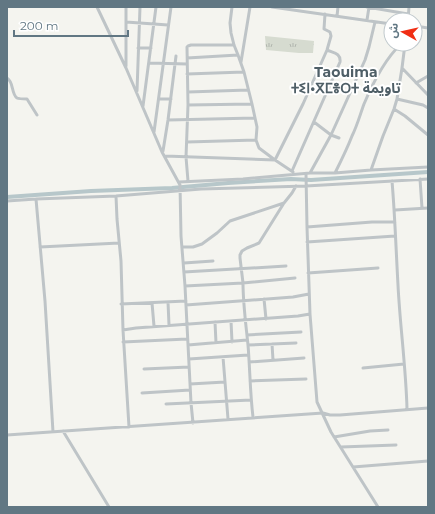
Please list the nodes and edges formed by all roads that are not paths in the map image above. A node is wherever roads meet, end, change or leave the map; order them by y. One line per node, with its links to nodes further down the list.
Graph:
1 (98, 7): 38 (street)
2 (126, 7): 18 (street)
3 (140, 7): 19 (street)
4 (156, 7): 22 (street)
5 (171, 7): 23 (street)
6 (232, 7): 24 (street)
7 (250, 7): 37 (street)
8 (272, 7): 13 (street)
9 (310, 7): 13 (street)
10 (338, 7): 16 (street)
11 (368, 7): 12 (street); 17 (street)
12 (388, 8): 14 (street)
13 (309, 12): 15 (street)
14 (401, 12)
15 (326, 14): 16 (street); 27 (street)
16 (337, 16): 17 (street)
17 (367, 20): 20 (street)
18 (126, 22): 19 (street); 38 (street)
19 (139, 22): 22 (street); 25 (street)
20 (374, 22): 21 (street); 63 (street)
21 (383, 23)
22 (154, 24): 23 (street); 26 (street)
23 (168, 25): 34 (street)
24 (234, 45): 31 (street); 32 (street)
25 (138, 48): 26 (street); 47 (street)
26 (151, 48): 33 (street)
27 (327, 50): 61 (street); 71 (street)
28 (394, 52): 76 (street)
29 (404, 52): 39 (street)
30 (176, 56): 35 (street)
31 (238, 56): 32 (street); 37 (street)
32 (187, 58): 36 (street)
33 (149, 63): 34 (street); 54 (street)
34 (164, 63): 35 (street); 49 (street)
35 (175, 64): 36 (street); 50 (street)
36 (187, 64): 41 (street)
37 (241, 64): 40 (street)
38 (126, 68): 47 (street)
39 (402, 68): 44 (street); 51 (street)
40 (244, 72): 41 (street); 45 (street)
41 (187, 74): 46 (street)
42 (428, 76): 44 (street)
43 (7, 78): 57 (street)
44 (416, 83): 48 (street)
45 (248, 90): 46 (street); 52 (street)
46 (188, 92): 53 (street)
47 (137, 93): 54 (street)
48 (428, 95)
49 (159, 99): 50 (street); 62 (street)
50 (171, 99): 60 (street)
51 (397, 99): 55 (street); 56 (street)
52 (252, 104): 53 (street); 58 (street)
53 (188, 105): 59 (street)
54 (143, 108): 62 (street)
55 (428, 108)
56 (394, 109): 64 (street); 73 (street)
57 (37, 115)
58 (255, 118): 59 (street); 66 (street)
59 (187, 119): 60 (street); 67 (street)
60 (168, 120): 68 (street)
61 (314, 122): 63 (street); 74 (street)
62 (154, 133): 68 (street)
63 (331, 135): 65 (street); 75 (street)
64 (428, 135)
65 (339, 138)
66 (256, 140): 67 (street); 71 (street)
67 (187, 142): 70 (street)
68 (162, 152): 69 (street)
69 (165, 156): 70 (street); 83 (street)
70 (186, 157): 71 (street); 81 (street)
71 (275, 160): 74 (street)
72 (428, 168): 73 (street)
73 (371, 170): 76 (street)
74 (292, 171): 77 (street)
75 (310, 173): 76 (street); 78 (street)
76 (335, 173)
77 (296, 174): 78 (street); 81 (street)
78 (306, 175): 84 (street)
79 (420, 179): 80 (street); 82 (street); 91 (street)
80 (428, 179)
81 (188, 181): 83 (street)
82 (392, 182): 84 (street); 93 (street)
83 (180, 183): 86 (street)
84 (306, 184): 85 (street); 95 (street)
85 (296, 186): 86 (street); 90 (street)
86 (180, 191): 87 (street); 100 (street)
87 (116, 196): 88 (street); 98 (street)
88 (36, 199): 89 (street); 99 (street)
89 (7, 201)
90 (284, 203): 100 (street); 104 (street)
91 (422, 208): 92 (street); 93 (street)
92 (428, 208)
93 (395, 210): 94 (street)
94 (395, 222): 95 (street); 96 (street)
95 (306, 227): 97 (street)
96 (395, 236): 97 (street); 145 (street)
97 (307, 242): 107 (street)
98 (119, 243): 99 (street); 117 (street)
99 (40, 247): 168 (street)
100 (182, 247): 102 (street)
101 (213, 261): 102 (street)
102 (184, 263): 106 (street)
103 (286, 266): 104 (street)
104 (241, 268): 106 (street); 109 (street)
105 (378, 268): 107 (street)
106 (184, 272): 110 (street)
107 (308, 273): 111 (street)
108 (295, 278): 109 (street)
109 (243, 283): 110 (street); 114 (street)
110 (185, 286): 113 (street)
111 (310, 294): 112 (street); 119 (street)
112 (264, 299): 114 (street); 120 (street)
113 (186, 301): 115 (street); 118 (street)
114 (243, 301): 118 (street); 121 (street)
115 (168, 302): 116 (street); 125 (street)
116 (152, 303): 117 (street); 126 (street)
117 (121, 304): 127 (street)
118 (186, 305): 124 (street)
119 (310, 314): 120 (street); 161 (street)
120 (266, 319): 121 (street)
121 (245, 320): 122 (street); 129 (street)
122 (231, 321): 123 (street); 133 (street)
123 (215, 322): 124 (street); 134 (street)
124 (186, 324): 125 (street); 130 (street)
125 (169, 325): 126 (street)
126 (154, 326): 127 (street)
127 (123, 330): 132 (street)
128 (301, 332): 129 (street)
129 (247, 334): 131 (street)
130 (187, 339): 132 (street); 136 (street)
131 (247, 340): 133 (street); 138 (street)
132 (123, 342): 165 (street)
133 (232, 342): 134 (street)
134 (216, 343): 136 (street)
135 (296, 343): 137 (street)
136 (188, 344): 142 (street)
137 (272, 344): 138 (street); 143 (street)
138 (248, 345): 139 (street)
139 (248, 355): 140 (street); 144 (street)
140 (224, 357): 142 (street); 151 (street)
141 (304, 358): 143 (street)
142 (188, 359): 146 (street)
143 (273, 360): 144 (street)
144 (249, 362): 150 (street)
145 (404, 364): 147 (street); 160 (street)
146 (189, 366): 148 (street); 152 (street)
147 (364, 368)
148 (144, 369)
149 (306, 379): 150 (street)
150 (250, 381): 155 (street)
151 (225, 382): 152 (street); 156 (street)
152 (190, 384): 153 (street)
153 (190, 390): 154 (street); 157 (street)
154 (142, 393)
155 (251, 400): 156 (street); 162 (street)
156 (226, 401): 157 (street); 163 (street)
157 (191, 403): 158 (street); 164 (street)
158 (166, 404)
159 (428, 408): 160 (street)
160 (407, 409): 161 (street)
161 (322, 413): 162 (street); 170 (street)
162 (253, 417): 163 (street)
163 (228, 419): 164 (street)
164 (193, 422): 165 (street)
165 (130, 427): 167 (street)
166 (388, 430): 170 (street)
167 (63, 431): 168 (street); 175 (street)
168 (53, 432): 169 (street)
169 (7, 435)
170 (334, 437): 172 (street)
171 (396, 444): 172 (street)
172 (341, 447): 174 (street)
173 (428, 461): 174 (street)
174 (353, 467): 176 (street)
175 (109, 507)
176 (378, 507)

